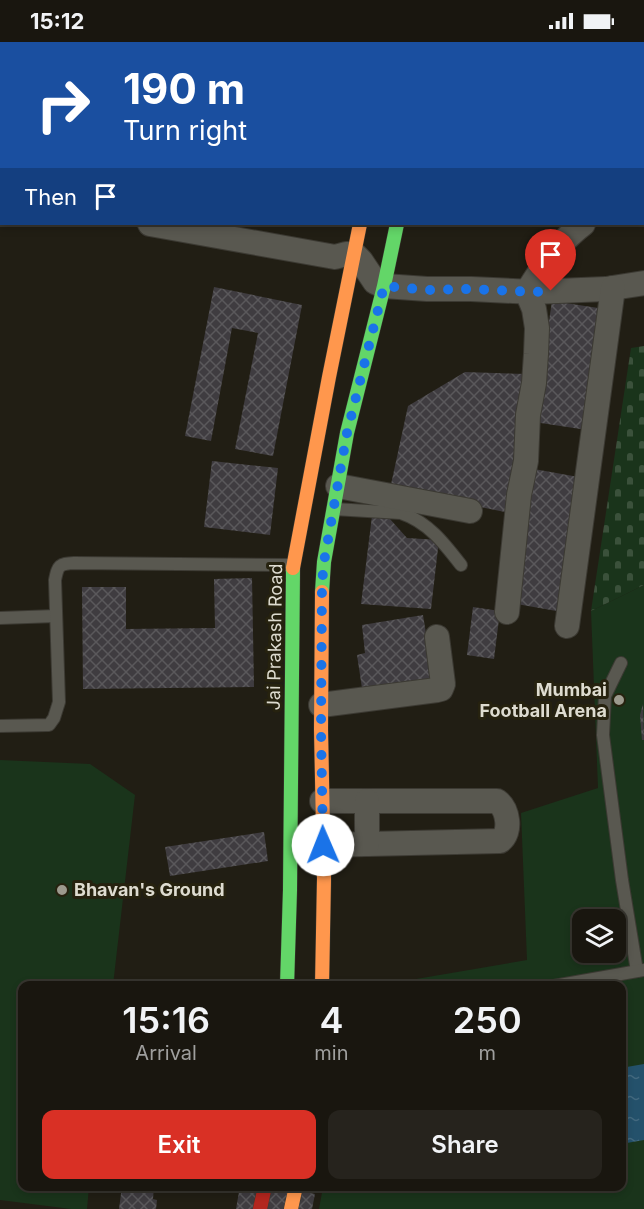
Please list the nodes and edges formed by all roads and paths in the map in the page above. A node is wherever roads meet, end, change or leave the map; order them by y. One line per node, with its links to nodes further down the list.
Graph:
1 (173, 225): 5 (street)
2 (360, 225): 6 (main road, Jai Prakash Road)
3 (397, 225): 8 (main road)
4 (582, 225): 10 (street)
5 (218, 227): 6 (street)
6 (351, 255): 8 (street); 13 (main road, Jai Prakash Road)
7 (644, 283): 9 (street)
8 (384, 286): 10 (street); 11 (main road)
9 (613, 288): 10 (street); 18 (street)
10 (527, 291): 15 (street)
11 (336, 498): 12 (street); 14 (lane); 21 (main road)
12 (470, 511)
13 (293, 565): 16 (lane); 28 (main road, Jai Prakash Road)
14 (461, 565)
15 (507, 612)
16 (56, 616): 17 (lane); 22 (lane)
17 (0, 618)
18 (567, 626)
19 (436, 637): 21 (street)
20 (621, 663): 27 (lane)
21 (321, 705): 23 (main road)
22 (0, 726)
23 (322, 801): 24 (street); 26 (main road)
24 (366, 801): 25 (street); 25 (street)
25 (367, 844): 26 (street)
26 (323, 845): 29 (main road)
27 (641, 970): 30 (lane)
28 (287, 981)
29 (322, 981)
30 (581, 981)
31 (264, 1191): 33 (main road)
32 (295, 1191): 34 (main road)
33 (260, 1209)
34 (291, 1209)

